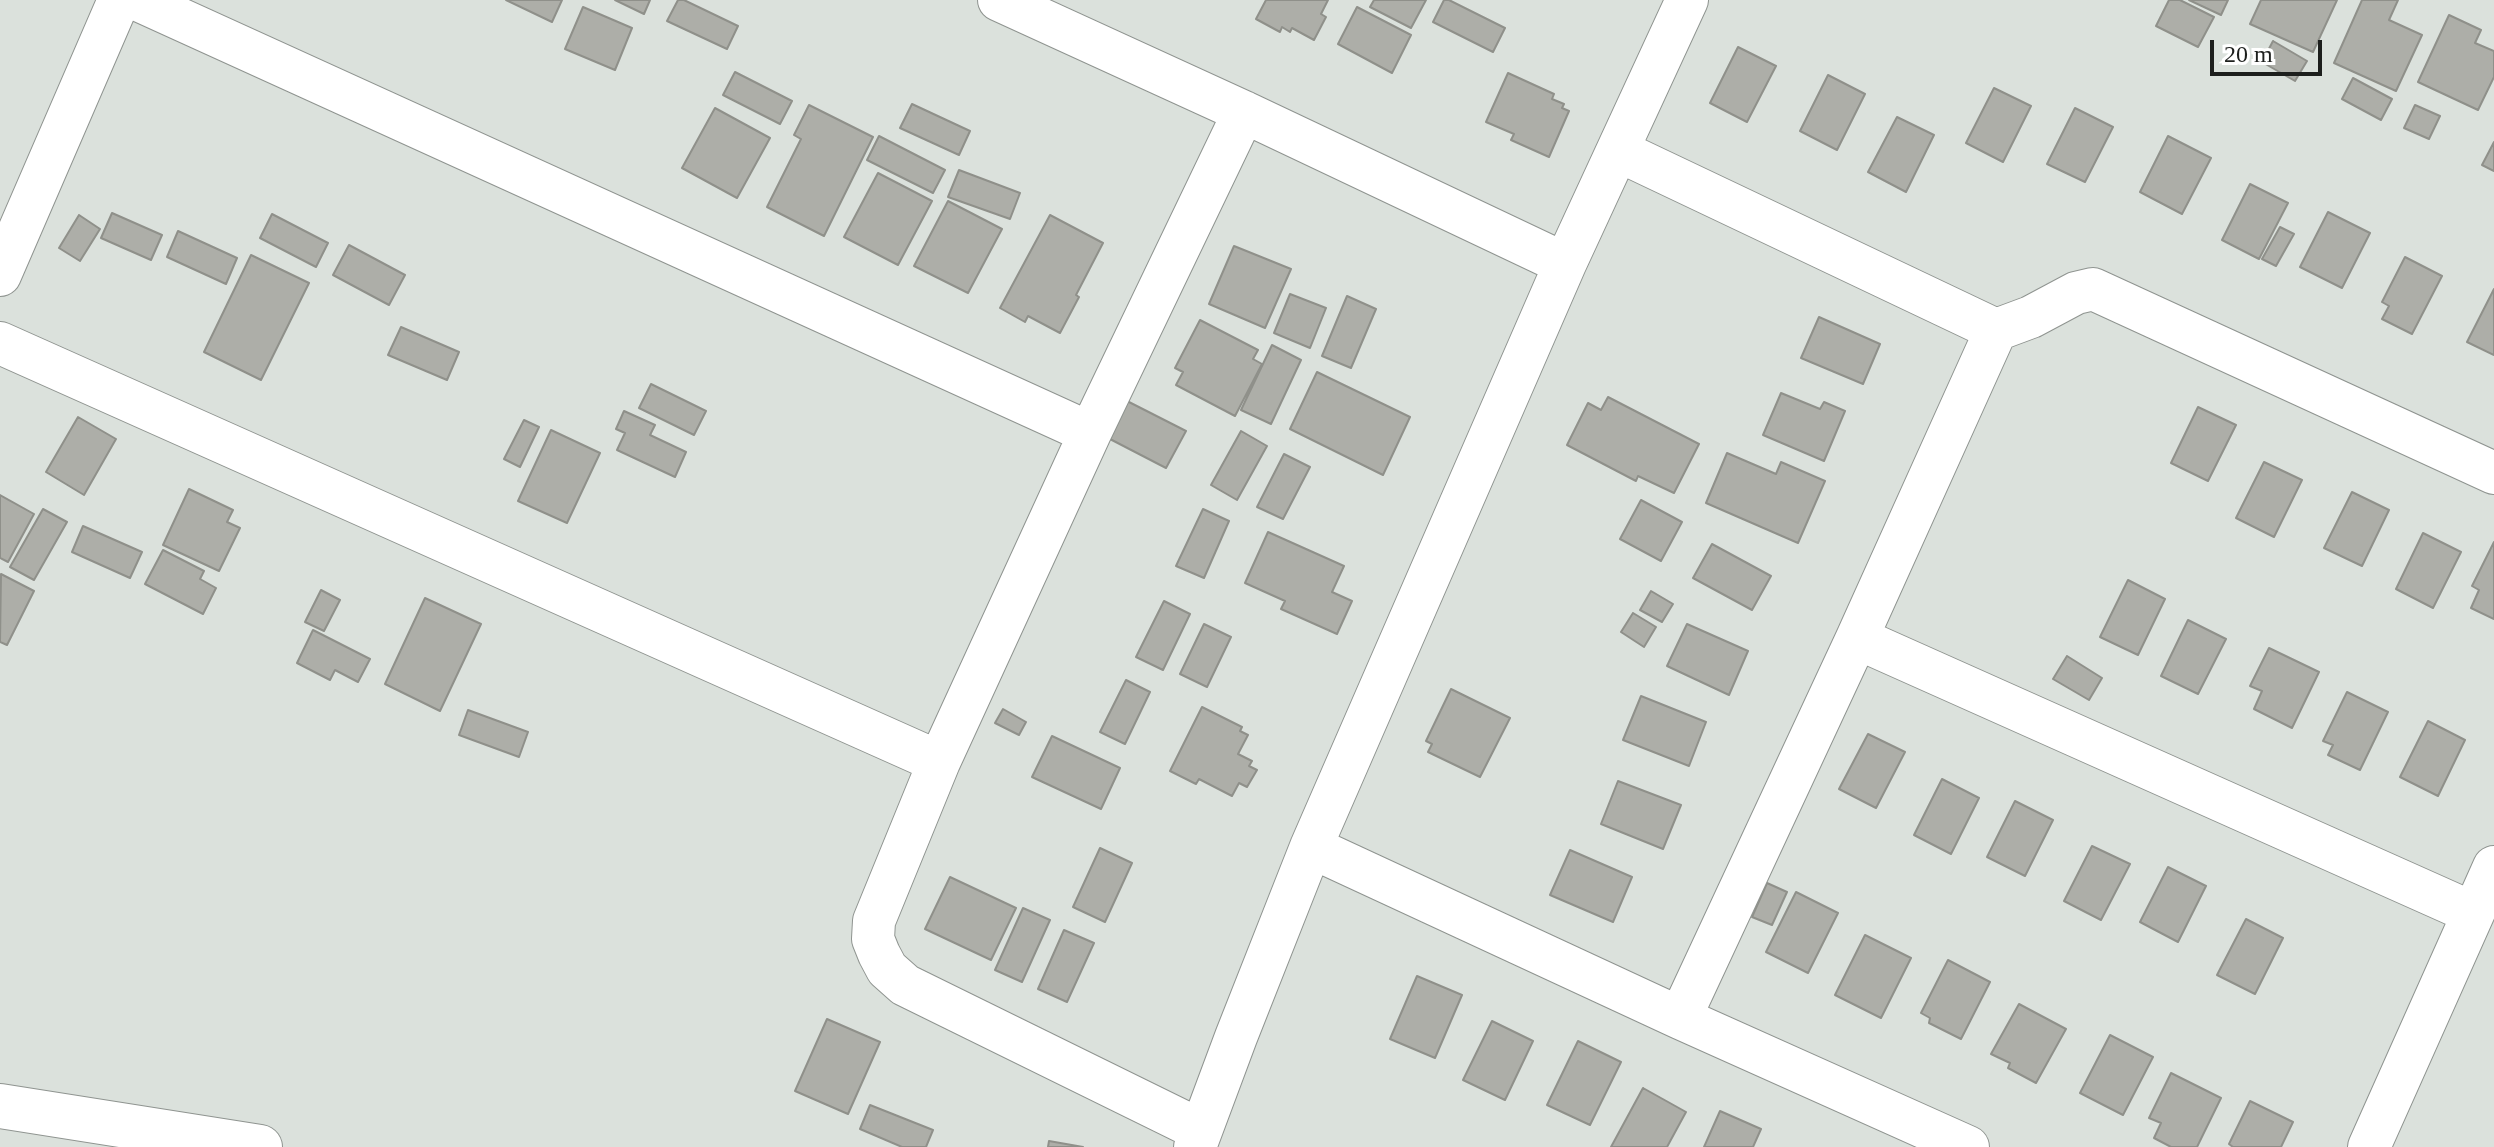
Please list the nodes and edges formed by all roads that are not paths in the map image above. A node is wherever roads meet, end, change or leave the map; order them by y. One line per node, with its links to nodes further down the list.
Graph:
1 (119, 0): 8 (street)
2 (138, 0): 11 (street)
3 (999, 0): 5 (street)
4 (1687, 0): 6 (street)
5 (1244, 112): 7 (street); 11 (street)
6 (1619, 151): 7 (street); 9 (street)
7 (1565, 264): 15 (street)
8 (0, 275)
9 (1996, 330): 12 (street); 13 (street)
10 (0, 343): 14 (street)
11 (1090, 433): 14 (street)
12 (2494, 473)
13 (1857, 638): 17 (street); 18 (street)
14 (939, 762): 20 (street)
15 (1311, 847): 18 (street); 20 (street)
16 (2494, 867): 17 (street)
17 (2473, 913): 21 (street)
18 (1680, 1018): 23 (street)
19 (0, 1106): 22 (street)
20 (1198, 1138)
21 (2383, 1143)
22 (260, 1147)
23 (1968, 1147)

